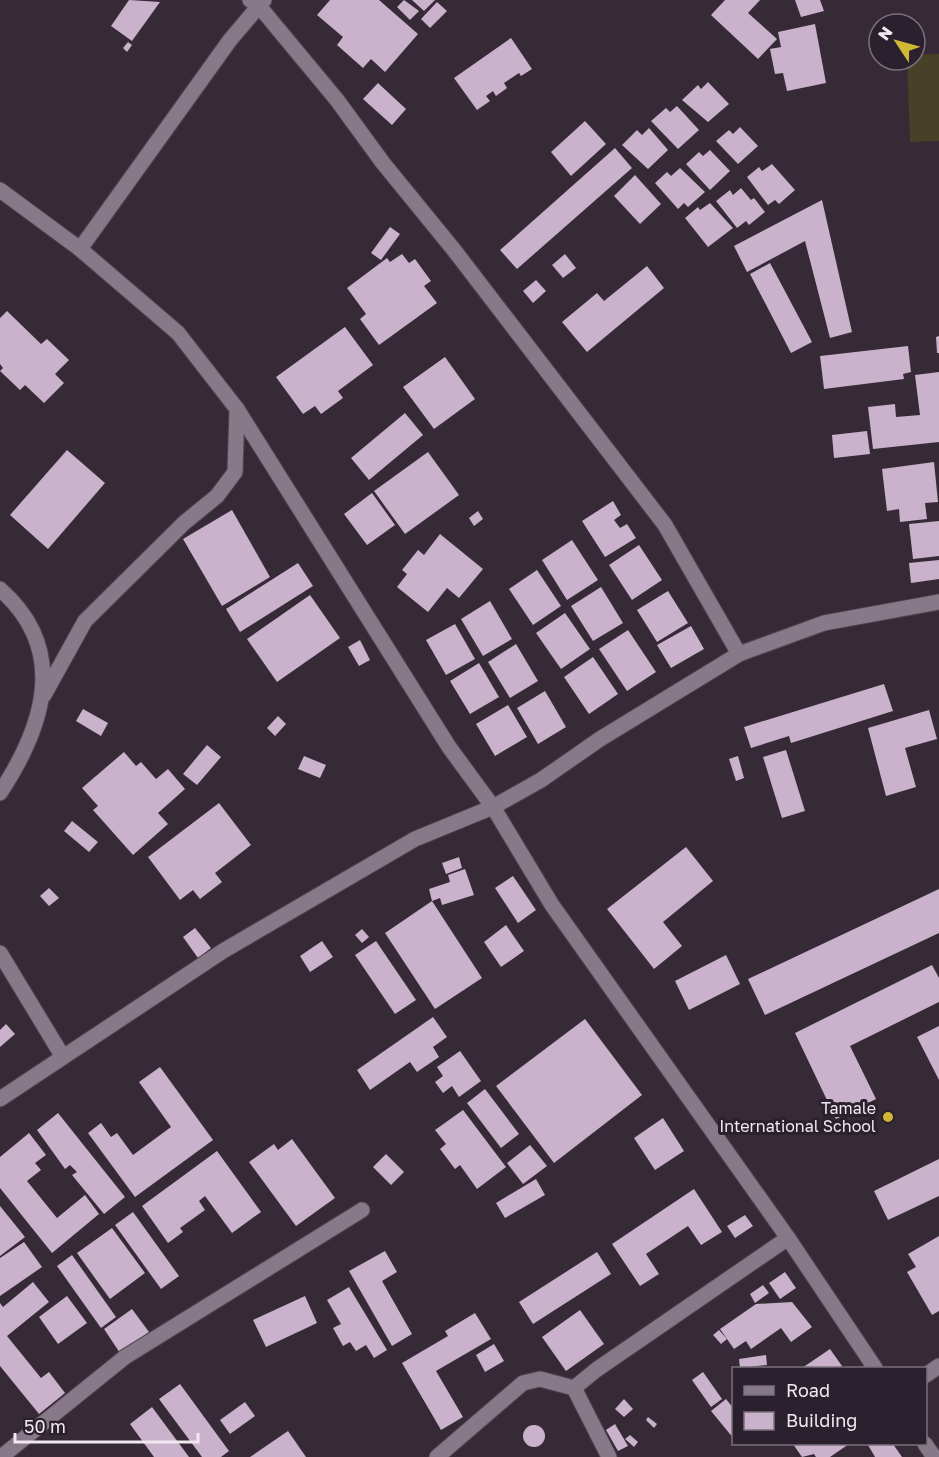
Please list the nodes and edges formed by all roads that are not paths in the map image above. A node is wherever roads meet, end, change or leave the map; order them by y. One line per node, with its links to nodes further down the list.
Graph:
1 (257, 2): 3 (street); 7 (street)
2 (0, 190): 3 (street)
3 (80, 249): 4 (street)
4 (237, 409): 8 (street); 10 (street)
5 (0, 589): 8 (street)
6 (939, 602): 7 (street)
7 (739, 654): 10 (street)
8 (44, 695): 9 (street)
9 (0, 793)
10 (493, 807): 12 (street); 15 (street)
11 (0, 952): 12 (street)
12 (63, 1057): 13 (street)
13 (0, 1099)
14 (362, 1210): 20 (street)
15 (788, 1238): 17 (street); 19 (street)
16 (939, 1366): 18 (street)
17 (874, 1367)
18 (927, 1375)
19 (574, 1388): 21 (street); 22 (street)
20 (1, 1457)
21 (437, 1457)
22 (609, 1457)

